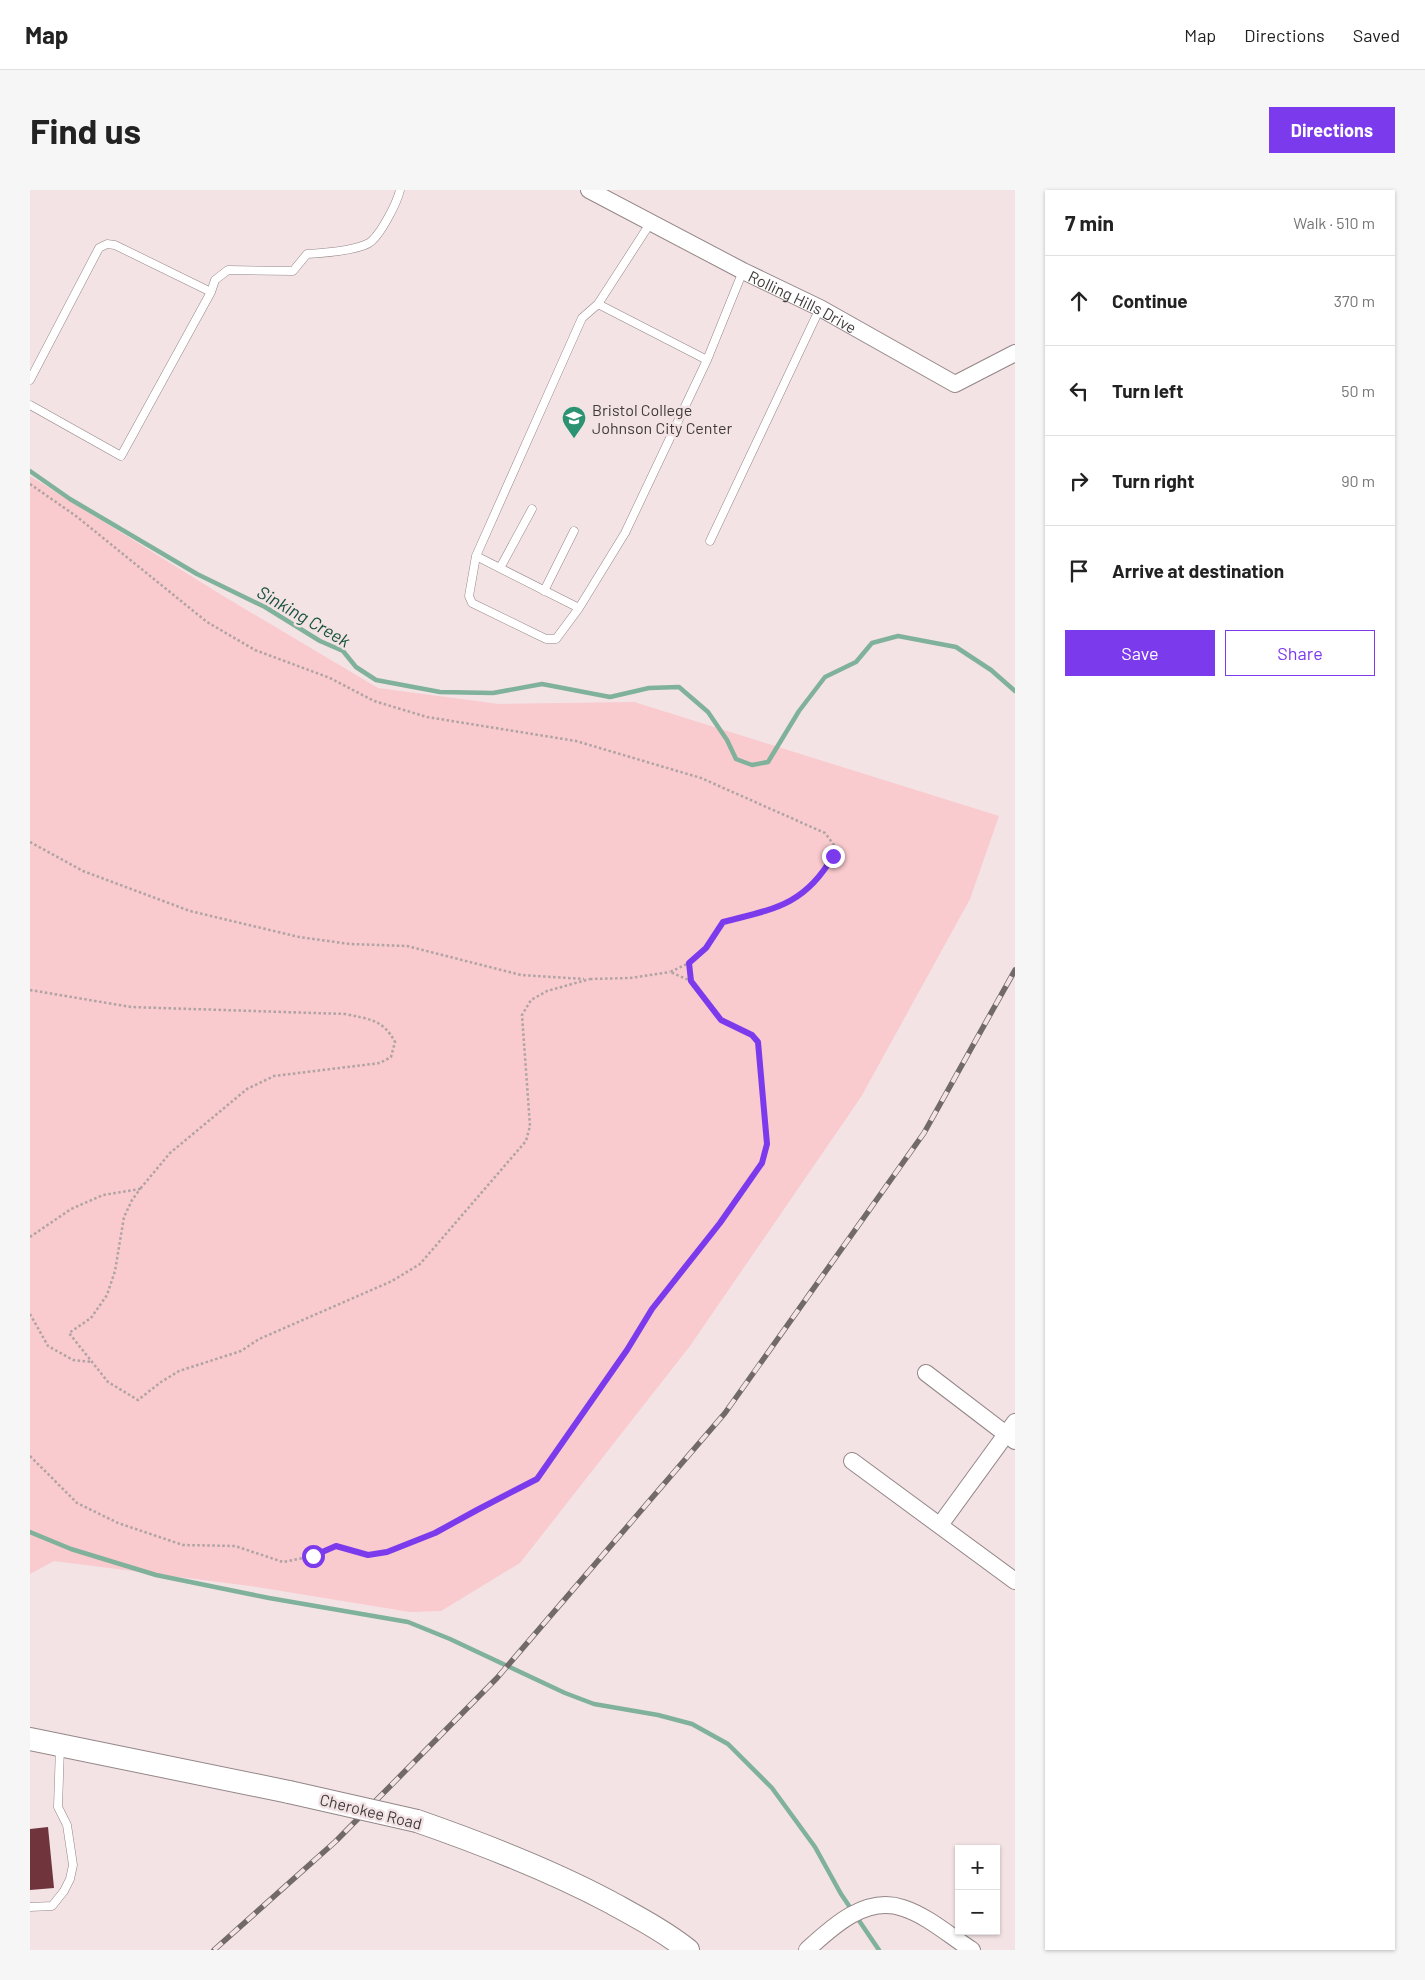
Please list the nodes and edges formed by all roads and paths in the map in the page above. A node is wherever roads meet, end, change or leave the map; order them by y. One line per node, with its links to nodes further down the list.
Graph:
1 (400, 190): 5 (lane)
2 (589, 190): 3 (street, Rolling Hills Drive)
3 (651, 222): 4 (street, Rolling Hills Drive); 6 (lane)
4 (743, 271): 7 (street, Rolling Hills Drive); 9 (lane)
5 (211, 292): 10 (lane); 11 (lane)
6 (598, 304): 9 (lane); 16 (lane)
7 (820, 308): 8 (street, Rolling Hills Drive); 15 (lane)
8 (1014, 352)
9 (707, 360): 19 (lane)
10 (30, 380)
11 (30, 405)
12 (30, 484): 21 (path)
13 (532, 509): 17 (lane)
14 (574, 531): 18 (lane)
15 (710, 541)
16 (476, 556): 17 (lane); 19 (lane)
17 (500, 568): 18 (lane)
18 (544, 591): 19 (lane)
19 (579, 608)
20 (30, 842): 23 (path)
21 (689, 963): 22 (path); 24 (path)
22 (670, 972): 23 (path); 24 (path)
23 (590, 979): 29 (path)
24 (691, 981): 32 (path)
25 (30, 990): 26 (path)
26 (140, 1190): 27 (path); 29 (path)
27 (30, 1237)
28 (30, 1314): 29 (path)
29 (92, 1362)
30 (926, 1373): 31 (street)
31 (1012, 1432): 34 (street)
32 (30, 1456)
33 (852, 1461): 34 (street)
34 (940, 1525): 35 (street)
35 (1015, 1581)
36 (30, 1739): 37 (main road, Cherokee Road)
37 (60, 1746): 38 (lane); 39 (main road, Cherokee Road, bridge)
38 (30, 1907)
39 (688, 1950)
40 (807, 1950): 41 (street)
41 (972, 1950)

